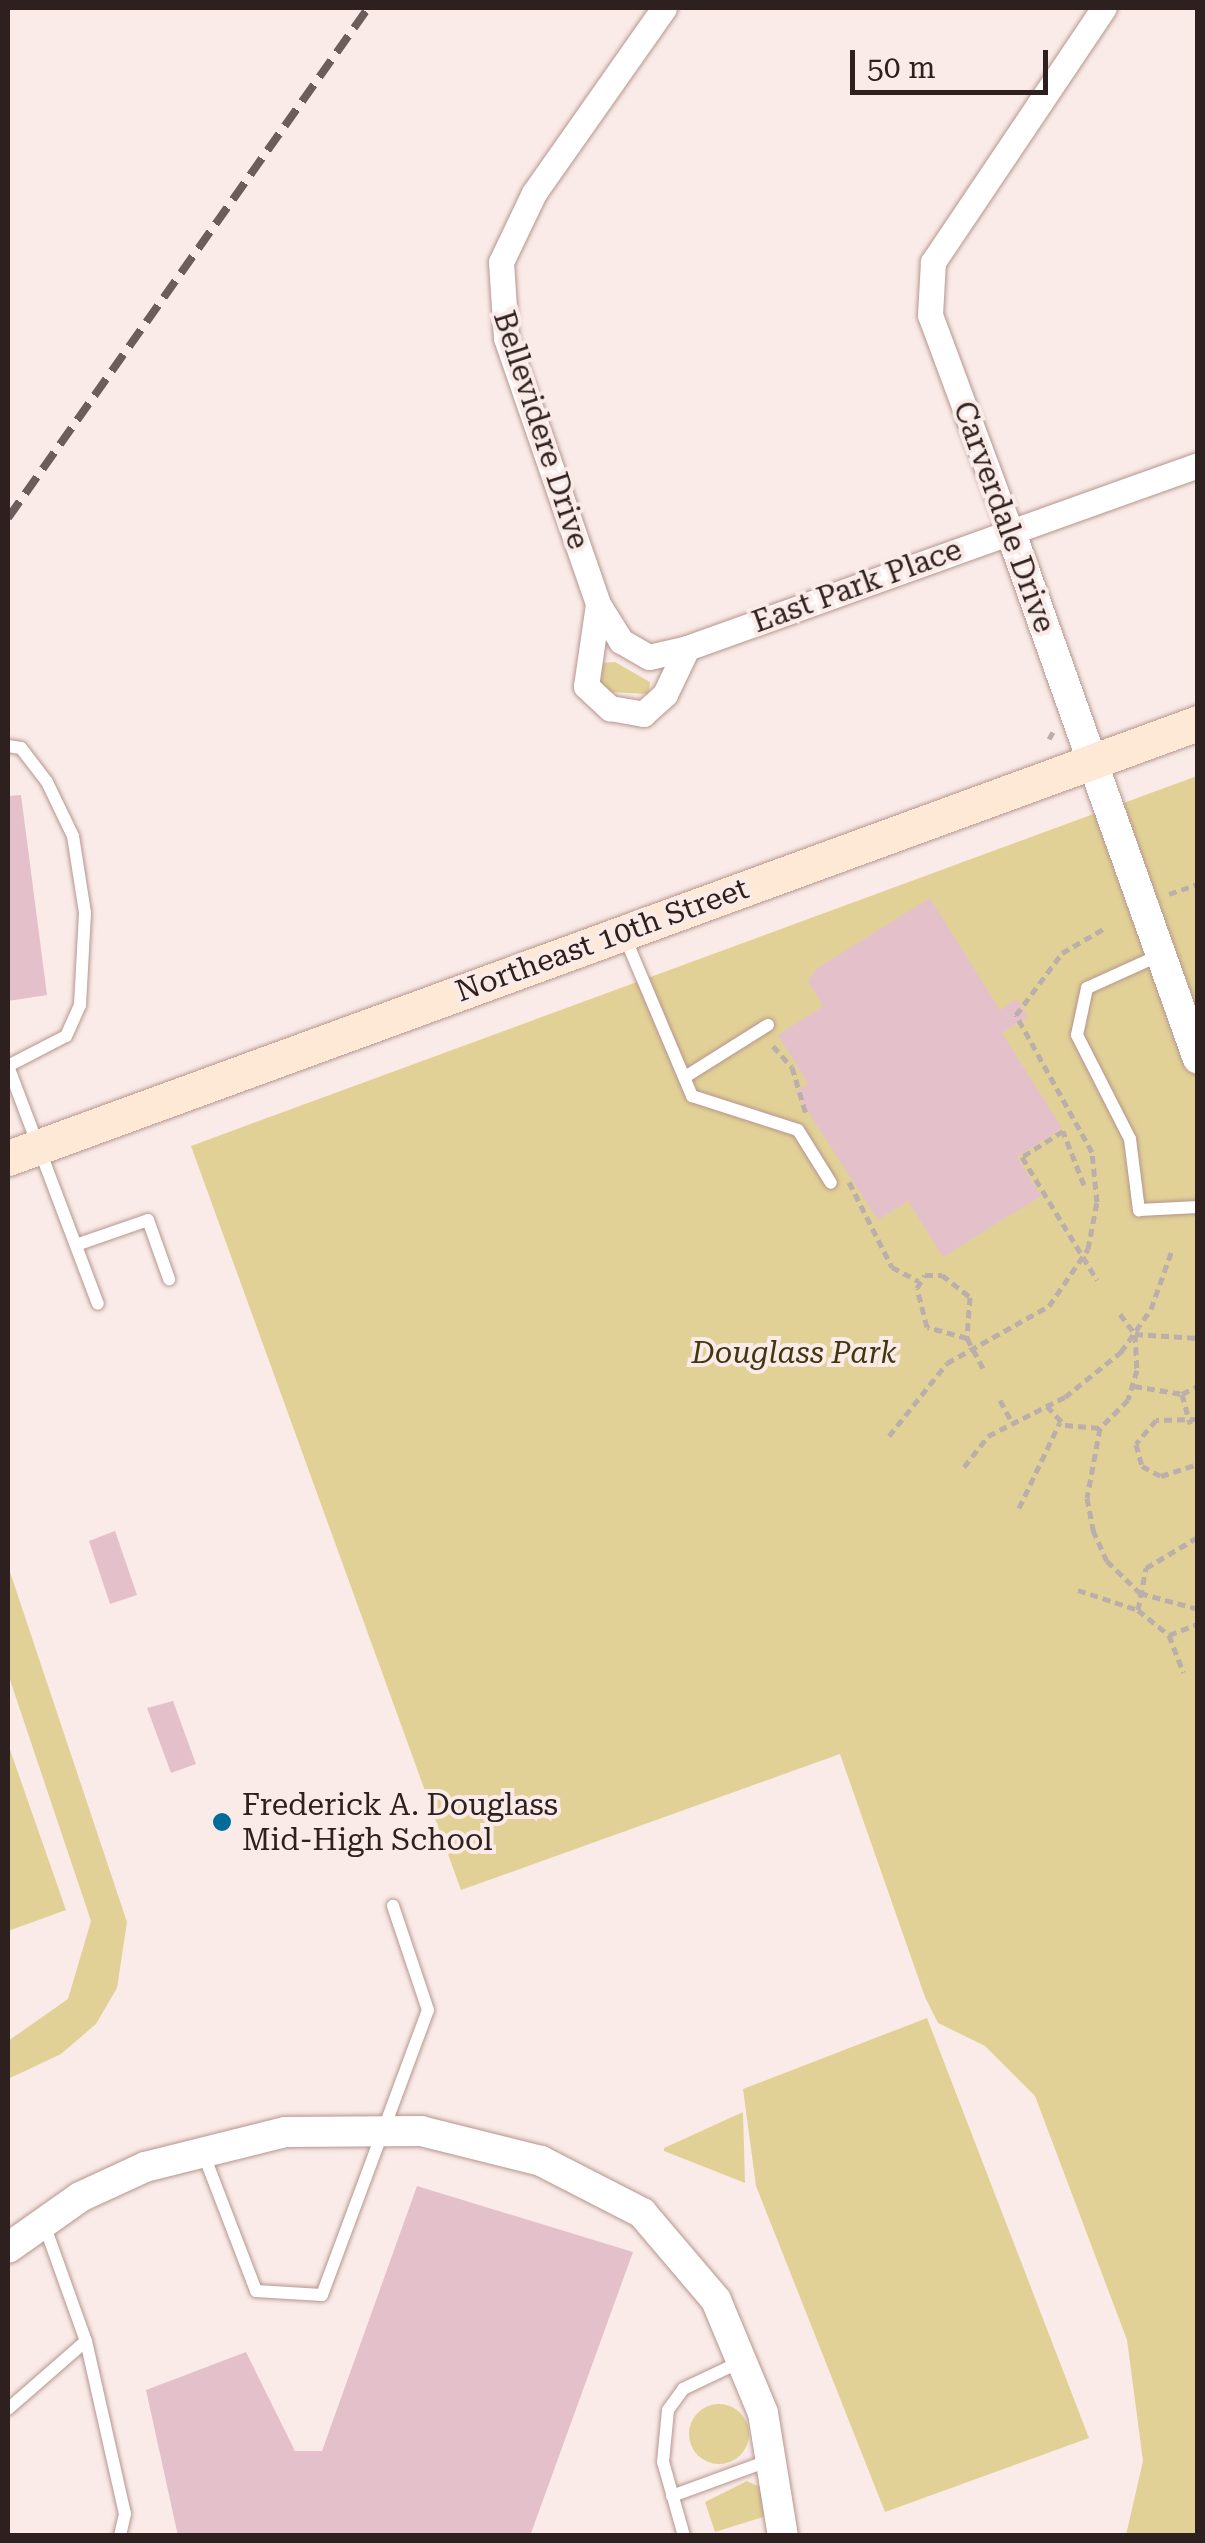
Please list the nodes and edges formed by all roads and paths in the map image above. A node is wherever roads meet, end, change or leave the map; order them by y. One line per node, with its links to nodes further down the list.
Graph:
1 (664, 8): 5 (street, Bellevidere Drive)
2 (1104, 8): 4 (street, Carverdale Drive)
3 (1198, 465): 4 (street, East Park Place)
4 (1010, 530): 6 (street, East Park Place); 11 (street, Carverdale Drive)
5 (598, 604): 6 (street, East Park Place); 6 (street, Bellevidere Drive)
6 (687, 648)
7 (1198, 723): 11 (main road, Northeast 10th Street)
8 (1053, 732): 9 (path)
9 (1049, 739)
10 (8, 746): 19 (lane)
11 (1091, 761): 15 (main road, Northeast 10th Street); 16 (street, Carverdale Drive)
12 (1198, 884): 13 (path)
13 (1169, 894)
14 (1105, 928): 27 (path)
15 (623, 932): 20 (lane); 21 (main road, Northeast 10th Street)
16 (1160, 955): 18 (street, Carverdale Drive); 24 (lane)
17 (768, 1025): 20 (lane)
18 (1198, 1059)
19 (8, 1066): 21 (lane)
20 (685, 1077): 22 (lane)
21 (23, 1152): 25 (lane)
22 (831, 1183)
23 (1084, 1185): 27 (path)
24 (1198, 1207)
25 (76, 1245): 28 (lane); 30 (lane)
26 (1172, 1250): 32 (path)
27 (1084, 1258): 29 (path); 35 (path)
28 (169, 1279)
29 (1097, 1280)
30 (98, 1304)
31 (1120, 1314): 32 (path)
32 (1136, 1334): 34 (path); 37 (path); 41 (path)
33 (967, 1338): 33 (path); 35 (path)
34 (1198, 1338)
35 (972, 1348): 36 (path); 47 (path)
36 (984, 1370)
37 (1134, 1386): 39 (path); 46 (path)
38 (1198, 1386): 39 (path)
39 (1182, 1394): 45 (path)
40 (1000, 1400): 42 (path)
41 (1047, 1406): 42 (path); 44 (path)
42 (1011, 1420): 49 (path)
43 (1198, 1420): 45 (path)
44 (1060, 1422): 46 (path); 50 (path)
45 (1190, 1424): 48 (path)
46 (1100, 1428): 53 (path)
47 (888, 1436)
48 (1198, 1464)
49 (964, 1467)
50 (1019, 1508)
51 (1198, 1537): 53 (path)
52 (1078, 1590): 54 (path)
53 (1140, 1593): 54 (path); 55 (path)
54 (1138, 1610): 57 (path)
55 (1198, 1610)
56 (1198, 1624): 57 (path)
57 (1169, 1634): 58 (path)
58 (1183, 1672)
59 (393, 1906): 60 (lane)
60 (389, 2130): 61 (street); 61 (lane); 65 (street)
61 (202, 2148): 62 (street)
62 (43, 2222): 63 (street); 64 (lane)
63 (8, 2248)
64 (86, 2341): 66 (lane); 69 (lane)
65 (744, 2360): 67 (street); 68 (lane)
66 (8, 2409)
67 (774, 2459): 68 (lane); 71 (street)
68 (672, 2496): 70 (lane)
69 (120, 2536)
70 (684, 2536)
71 (783, 2536)

